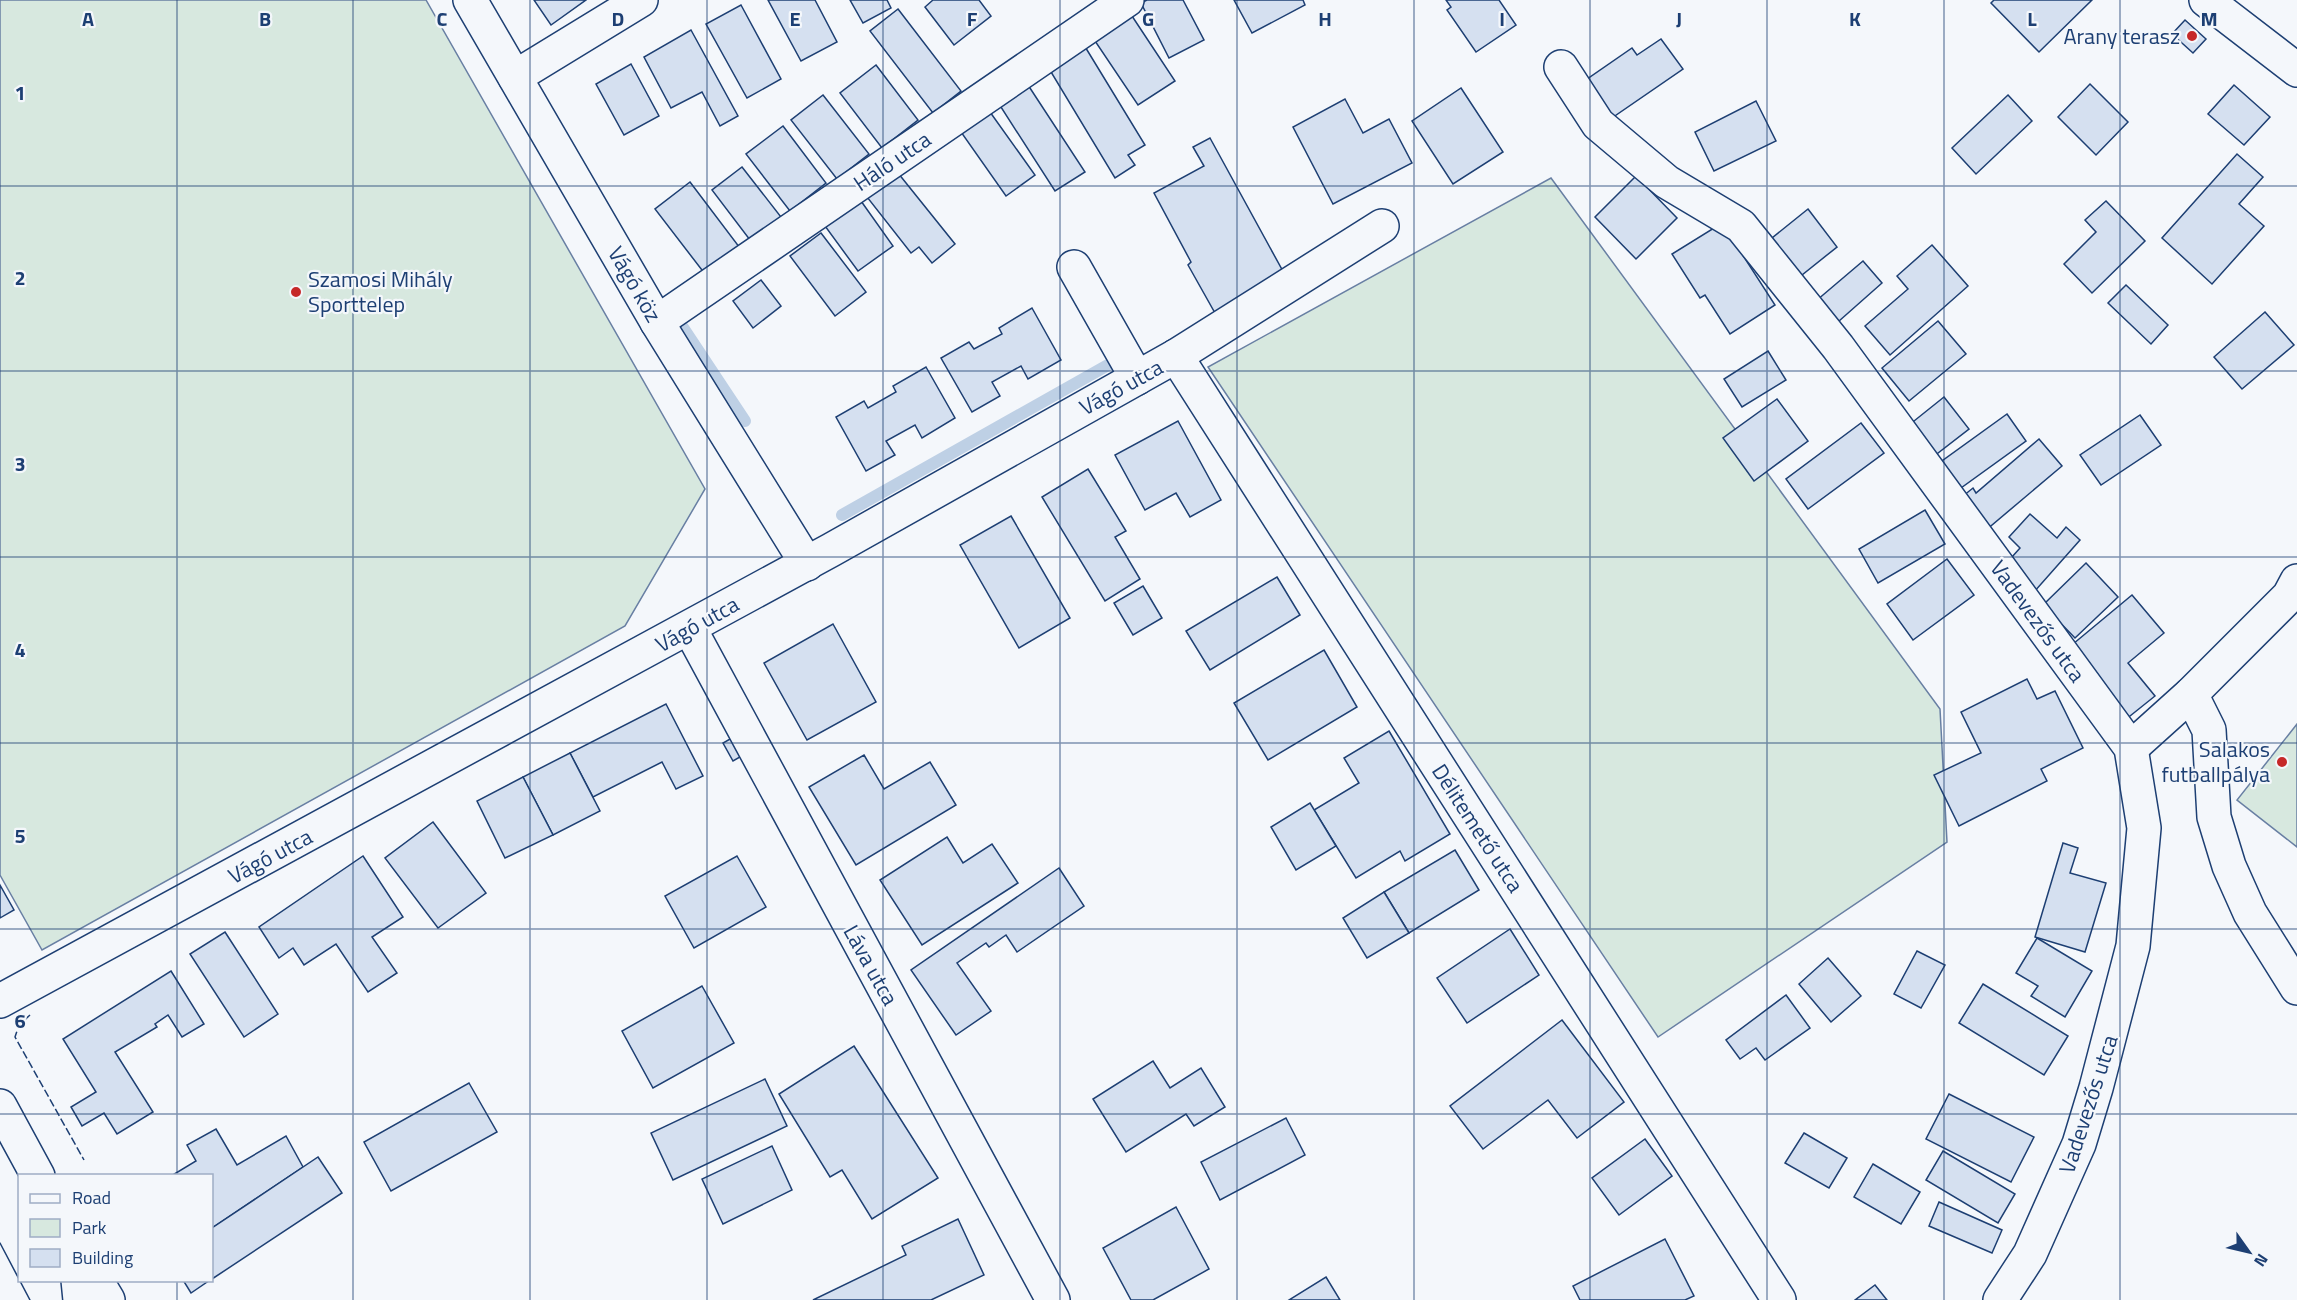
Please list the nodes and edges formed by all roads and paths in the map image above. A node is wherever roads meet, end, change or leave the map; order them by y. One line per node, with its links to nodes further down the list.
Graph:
1 (470, 0): 7 (street, Vágó köz)
2 (641, 0): 7 (street)
3 (1127, 0): 10 (street, Háló utca)
4 (2206, 0): 6 (street)
5 (1561, 68): 17 (street, Vadevezős utca)
6 (2297, 70)
7 (514, 77): 10 (street, Vágó köz)
8 (1382, 226): 11 (street, Vágó utca)
9 (1074, 267): 12 (street)
10 (657, 322): 13 (street, Vágó köz)
11 (1176, 356): 12 (street, Vágó utca); 27 (street, Délitemető utca)
12 (1137, 378): 13 (street, Vágó utca)
13 (807, 564): 15 (street, Vágó utca)
14 (2297, 581): 16 (street)
15 (690, 629): 19 (street, Vágó utca); 26 (street, Láva utca)
16 (2191, 694): 17 (street); 18 (street)
17 (2131, 748): 28 (street, Vadevezős utca)
18 (2297, 988)
19 (0, 1001)
20 (0, 1106): 21 (street)
21 (37, 1174)
22 (78, 1282): 24 (street)
23 (97, 1282): 25 (street)
24 (80, 1300)
25 (108, 1300)
26 (1053, 1300)
27 (1779, 1300)
28 (2000, 1300)

